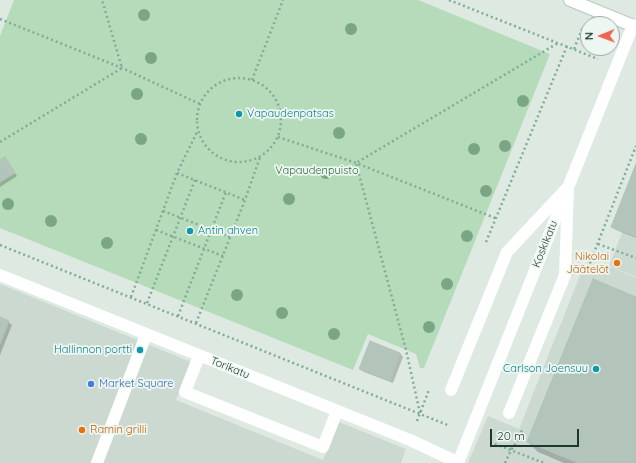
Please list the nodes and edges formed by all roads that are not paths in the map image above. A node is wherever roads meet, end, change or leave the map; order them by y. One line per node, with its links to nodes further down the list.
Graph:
1 (570, 0): 2 (street)
2 (635, 24): 3 (street, Koskikatu)
3 (569, 186): 7 (street); 9 (street); 11 (street, Koskikatu)
4 (0, 275): 5 (street, Torikatu)
5 (146, 335): 6 (street, Torikatu); 10 (street)
6 (199, 356): 8 (street, Torikatu); 8 (street)
7 (451, 390)
8 (337, 411): 11 (street, Torikatu)
9 (509, 413)
10 (97, 463)
11 (458, 463)

